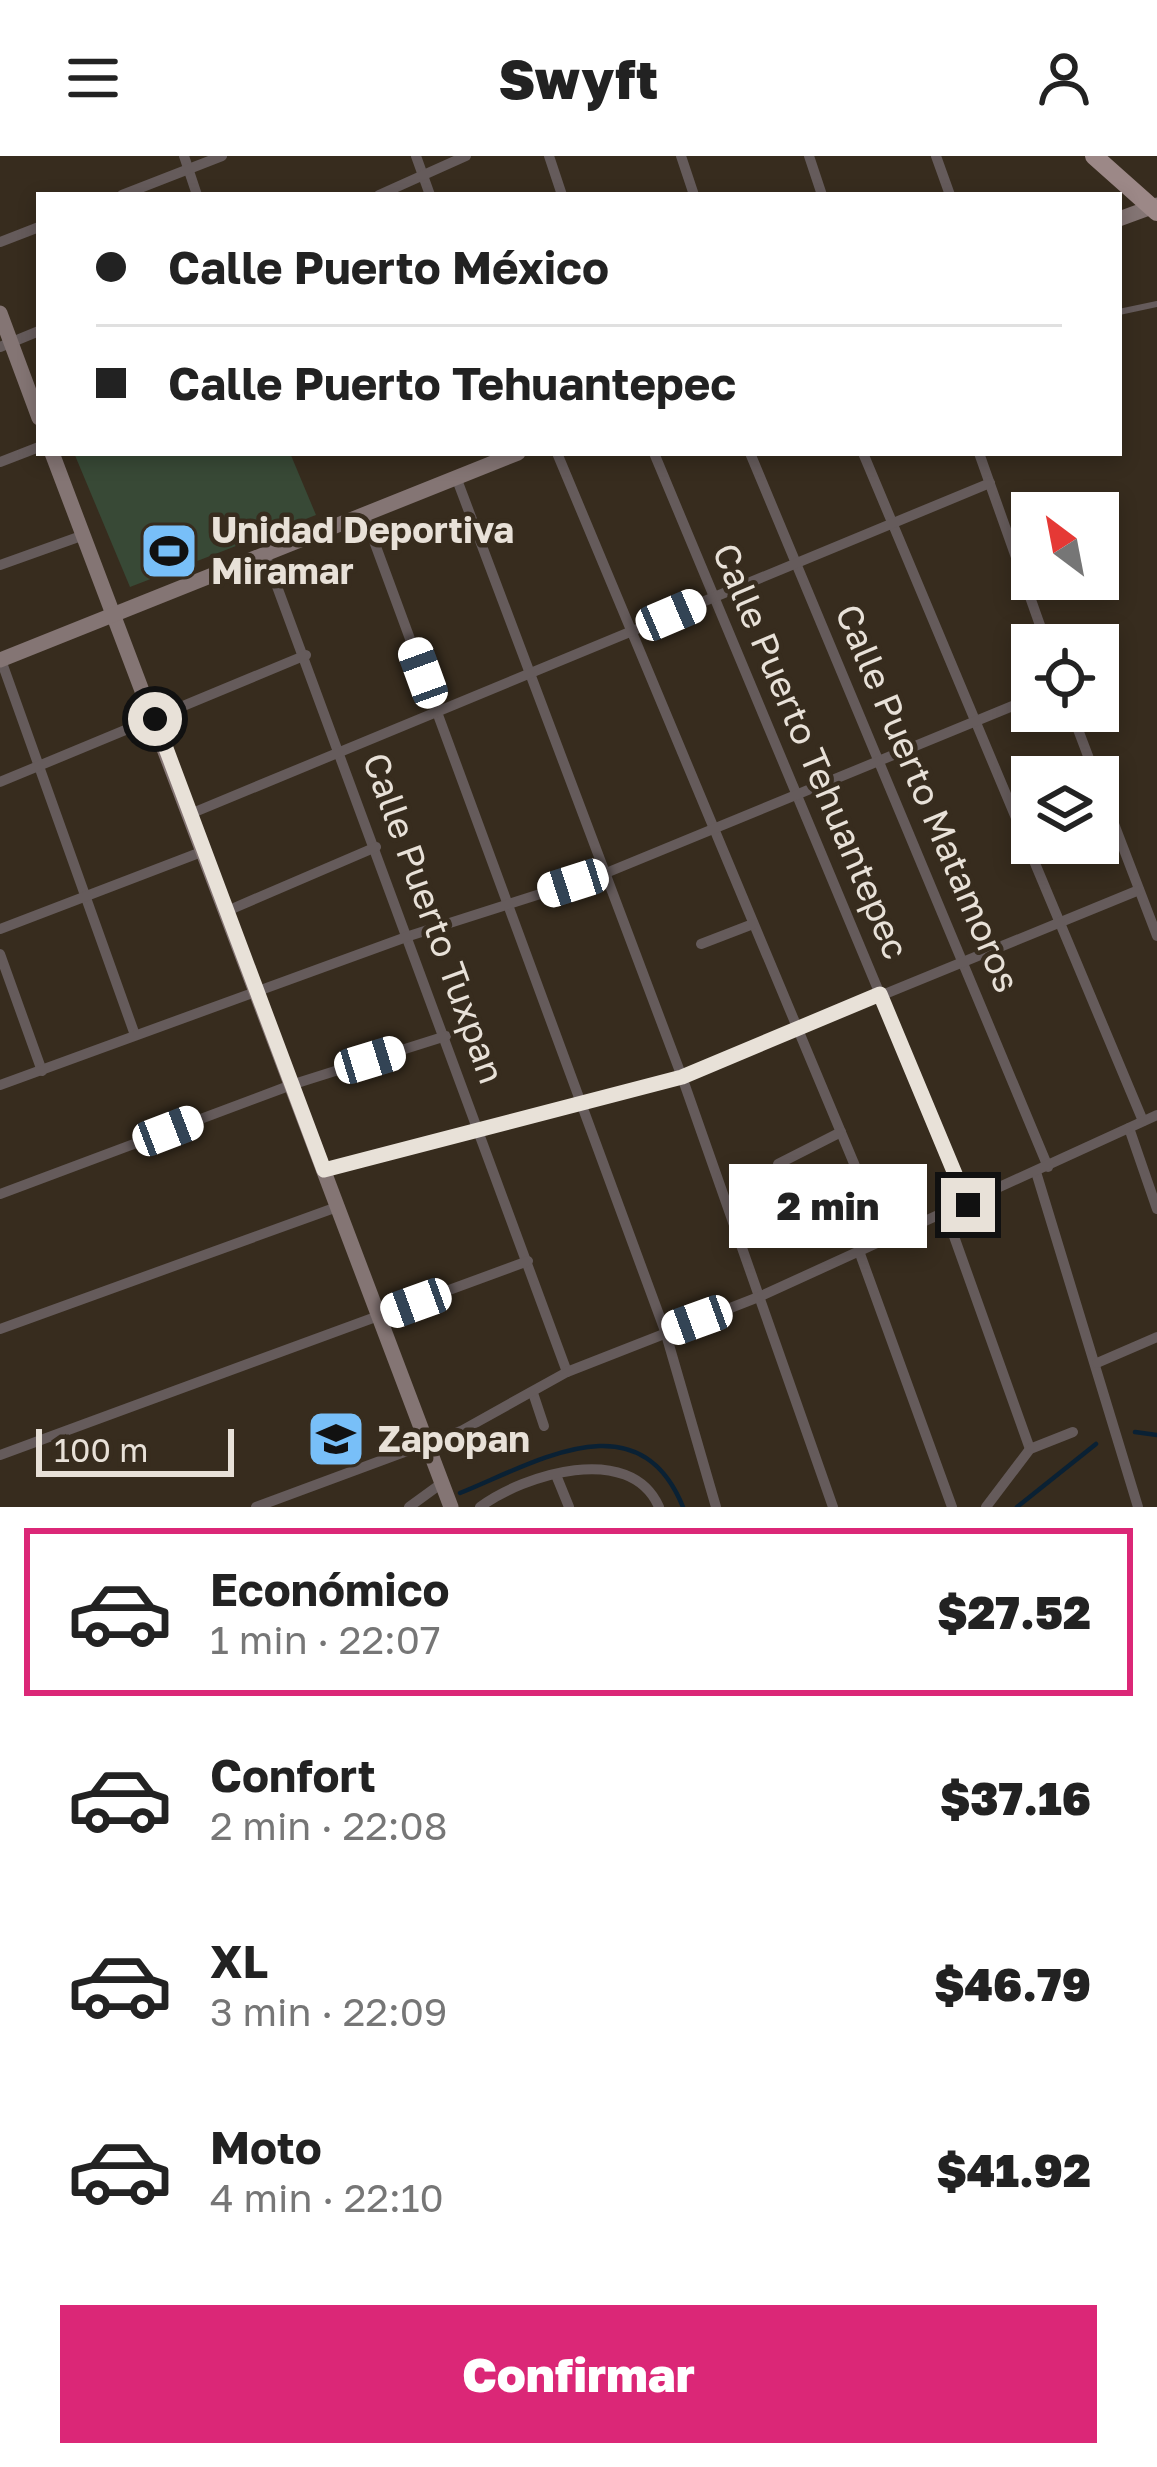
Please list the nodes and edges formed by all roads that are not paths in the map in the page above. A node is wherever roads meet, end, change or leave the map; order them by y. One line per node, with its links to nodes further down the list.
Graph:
1 (184, 156): 10 (street)
2 (222, 156): 10 (street)
3 (416, 156): 11 (street)
4 (466, 156): 11 (street)
5 (549, 156): 16 (street)
6 (681, 156): 17 (street)
7 (809, 156): 18 (street)
8 (936, 156): 19 (street)
9 (1094, 156): 20 (main road)
10 (188, 170): 12 (street); 13 (street)
11 (423, 176): 14 (street); 15 (street)
12 (130, 192)
13 (196, 192)
14 (386, 192)
15 (429, 192)
16 (561, 192)
17 (693, 192)
18 (821, 192)
19 (949, 192)
20 (1155, 208): 21 (street)
21 (1122, 218)
22 (36, 228): 23 (street)
23 (0, 242)
24 (1157, 304): 25 (lane)
25 (1122, 311)
26 (0, 313): 28 (street)
27 (36, 332): 28 (street)
28 (5, 345): 29 (street)
29 (36, 412)
30 (36, 448): 38 (street)
31 (53, 456): 43 (street)
32 (509, 456): 39 (street)
33 (558, 456): 50 (street)
34 (656, 456): 47 (street, Calle Puerto Tehuantepec)
35 (751, 456): 45 (street, Calle Puerto Matamoros)
36 (864, 456): 42 (street)
37 (980, 456): 40 (street)
38 (0, 462)
39 (456, 477): 41 (street); 53 (street)
40 (990, 483): 42 (street); 49 (street)
41 (364, 514): 44 (street); 55 (street)
42 (892, 525): 45 (street); 57 (street)
43 (84, 535): 46 (street); 48 (street)
44 (265, 554): 48 (street); 51 (street, Calle Puerto Tuxpan)
45 (796, 564): 47 (street); 59 (street, Calle Puerto Matamoros)
46 (0, 566)
47 (713, 598): 50 (street); 62 (street, Calle Puerto Tehuantepec)
48 (115, 616): 52 (street); 56 (street)
49 (1040, 624)
50 (630, 632): 53 (street); 64 (street)
51 (306, 655): 56 (street); 58 (street, Calle Puerto Tuxpan)
52 (1, 660): 60 (street)
53 (531, 674): 55 (street); 68 (street)
54 (1011, 707): 57 (street)
55 (438, 712): 58 (street); 71 (street)
56 (155, 719): 60 (street); 63 (street)
57 (976, 722): 59 (street); 73 (street)
58 (340, 753): 63 (street); 66 (street, Calle Puerto Tuxpan)
59 (880, 762): 62 (street); 80 (street, Calle Puerto Matamoros)
60 (40, 767): 61 (street); 70 (street)
61 (0, 782)
62 (796, 796): 64 (street); 82 (street, Calle Puerto Tehuantepec)
63 (190, 814): 67 (street)
64 (714, 831): 68 (street); 74 (street)
65 (1119, 838): 69 (street)
66 (376, 847): 72 (street); 76 (street, Calle Puerto Tuxpan)
67 (204, 851): 70 (street); 72 (street)
68 (606, 873): 71 (street); 87 (street)
69 (1139, 890): 73 (street); 77 (street)
70 (84, 897): 75 (street); 84 (street)
71 (507, 904): 76 (street); 90 (street)
72 (227, 911): 81 (street)
73 (1060, 919): 80 (street); 92 (street)
74 (753, 924): 78 (street); 83 (street)
75 (0, 929)
76 (409, 936): 81 (street); 85 (street, Calle Puerto Tuxpan)
77 (1157, 936)
78 (701, 944)
79 (0, 954): 86 (street)
80 (963, 958): 82 (street); 97 (street, Calle Puerto Matamoros)
81 (258, 992): 84 (street); 88 (street)
82 (880, 994): 83 (street); 100 (street, Calle Puerto Tehuantepec)
83 (798, 1028): 87 (street); 95 (street)
84 (135, 1035): 86 (street)
85 (446, 1036): 88 (street); 94 (street, Calle Puerto Tuxpan)
86 (42, 1071): 89 (street)
87 (682, 1077): 90 (street); 107 (street)
88 (294, 1084): 98 (street); 99 (street)
89 (0, 1085)
90 (582, 1106): 94 (street); 110 (street)
91 (1157, 1115): 92 (street)
92 (1143, 1121): 93 (street)
93 (1129, 1128): 97 (street); 102 (street)
94 (479, 1131): 98 (street); 106 (street, Calle Puerto Tuxpan)
95 (841, 1132): 96 (street); 104 (street)
96 (778, 1164)
97 (1042, 1169): 100 (street); 112 (street, Calle Puerto Matamoros)
98 (324, 1170): 101 (street)
99 (0, 1194)
100 (968, 1205): 103 (street)
101 (337, 1207): 108 (street); 109 (street)
102 (1157, 1209)
103 (946, 1214): 104 (street); 118 (street)
104 (886, 1240): 105 (street)
105 (859, 1251): 107 (street); 130 (street)
106 (528, 1262): 108 (street); 113 (street, Calle Puerto Tuxpan)
107 (760, 1296): 110 (street); 129 (street)
108 (379, 1317): 117 (street); 119 (street)
109 (0, 1329)
110 (665, 1331): 113 (street); 128 (street)
111 (1157, 1337): 112 (street)
112 (1097, 1363): 132 (street, Calle Puerto Matamoros)
113 (567, 1372): 114 (street)
114 (532, 1393): 115 (street); 117 (street)
115 (544, 1426)
116 (1073, 1432): 118 (street)
117 (428, 1444): 121 (street); 122 (street)
118 (1030, 1449): 131 (street)
119 (0, 1456)
120 (556, 1475): 125 (street); 126 (street); 127 (street)
121 (442, 1483): 123 (street); 124 (street)
122 (256, 1507)
123 (409, 1507)
124 (451, 1507)
125 (480, 1507)
126 (568, 1507)
127 (659, 1507)
128 (716, 1507)
129 (833, 1507)
130 (952, 1507)
131 (986, 1507)
132 (1138, 1507)

